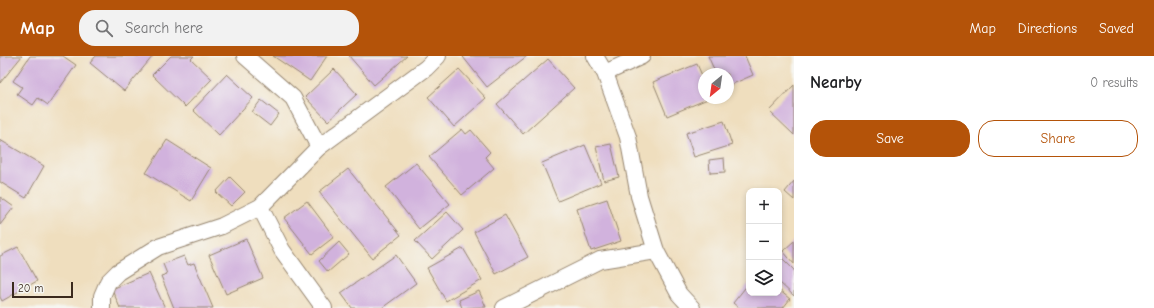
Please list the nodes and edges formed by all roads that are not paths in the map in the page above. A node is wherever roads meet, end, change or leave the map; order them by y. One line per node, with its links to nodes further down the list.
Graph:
1 (245, 56): 6 (street)
2 (438, 56): 6 (street)
3 (595, 56): 5 (street)
4 (642, 56): 5 (street)
5 (605, 73): 8 (street)
6 (319, 147): 7 (street)
7 (260, 206): 9 (street); 10 (street)
8 (656, 251): 11 (street); 12 (street)
9 (102, 308)
10 (324, 308)
11 (504, 308)
12 (692, 308)

